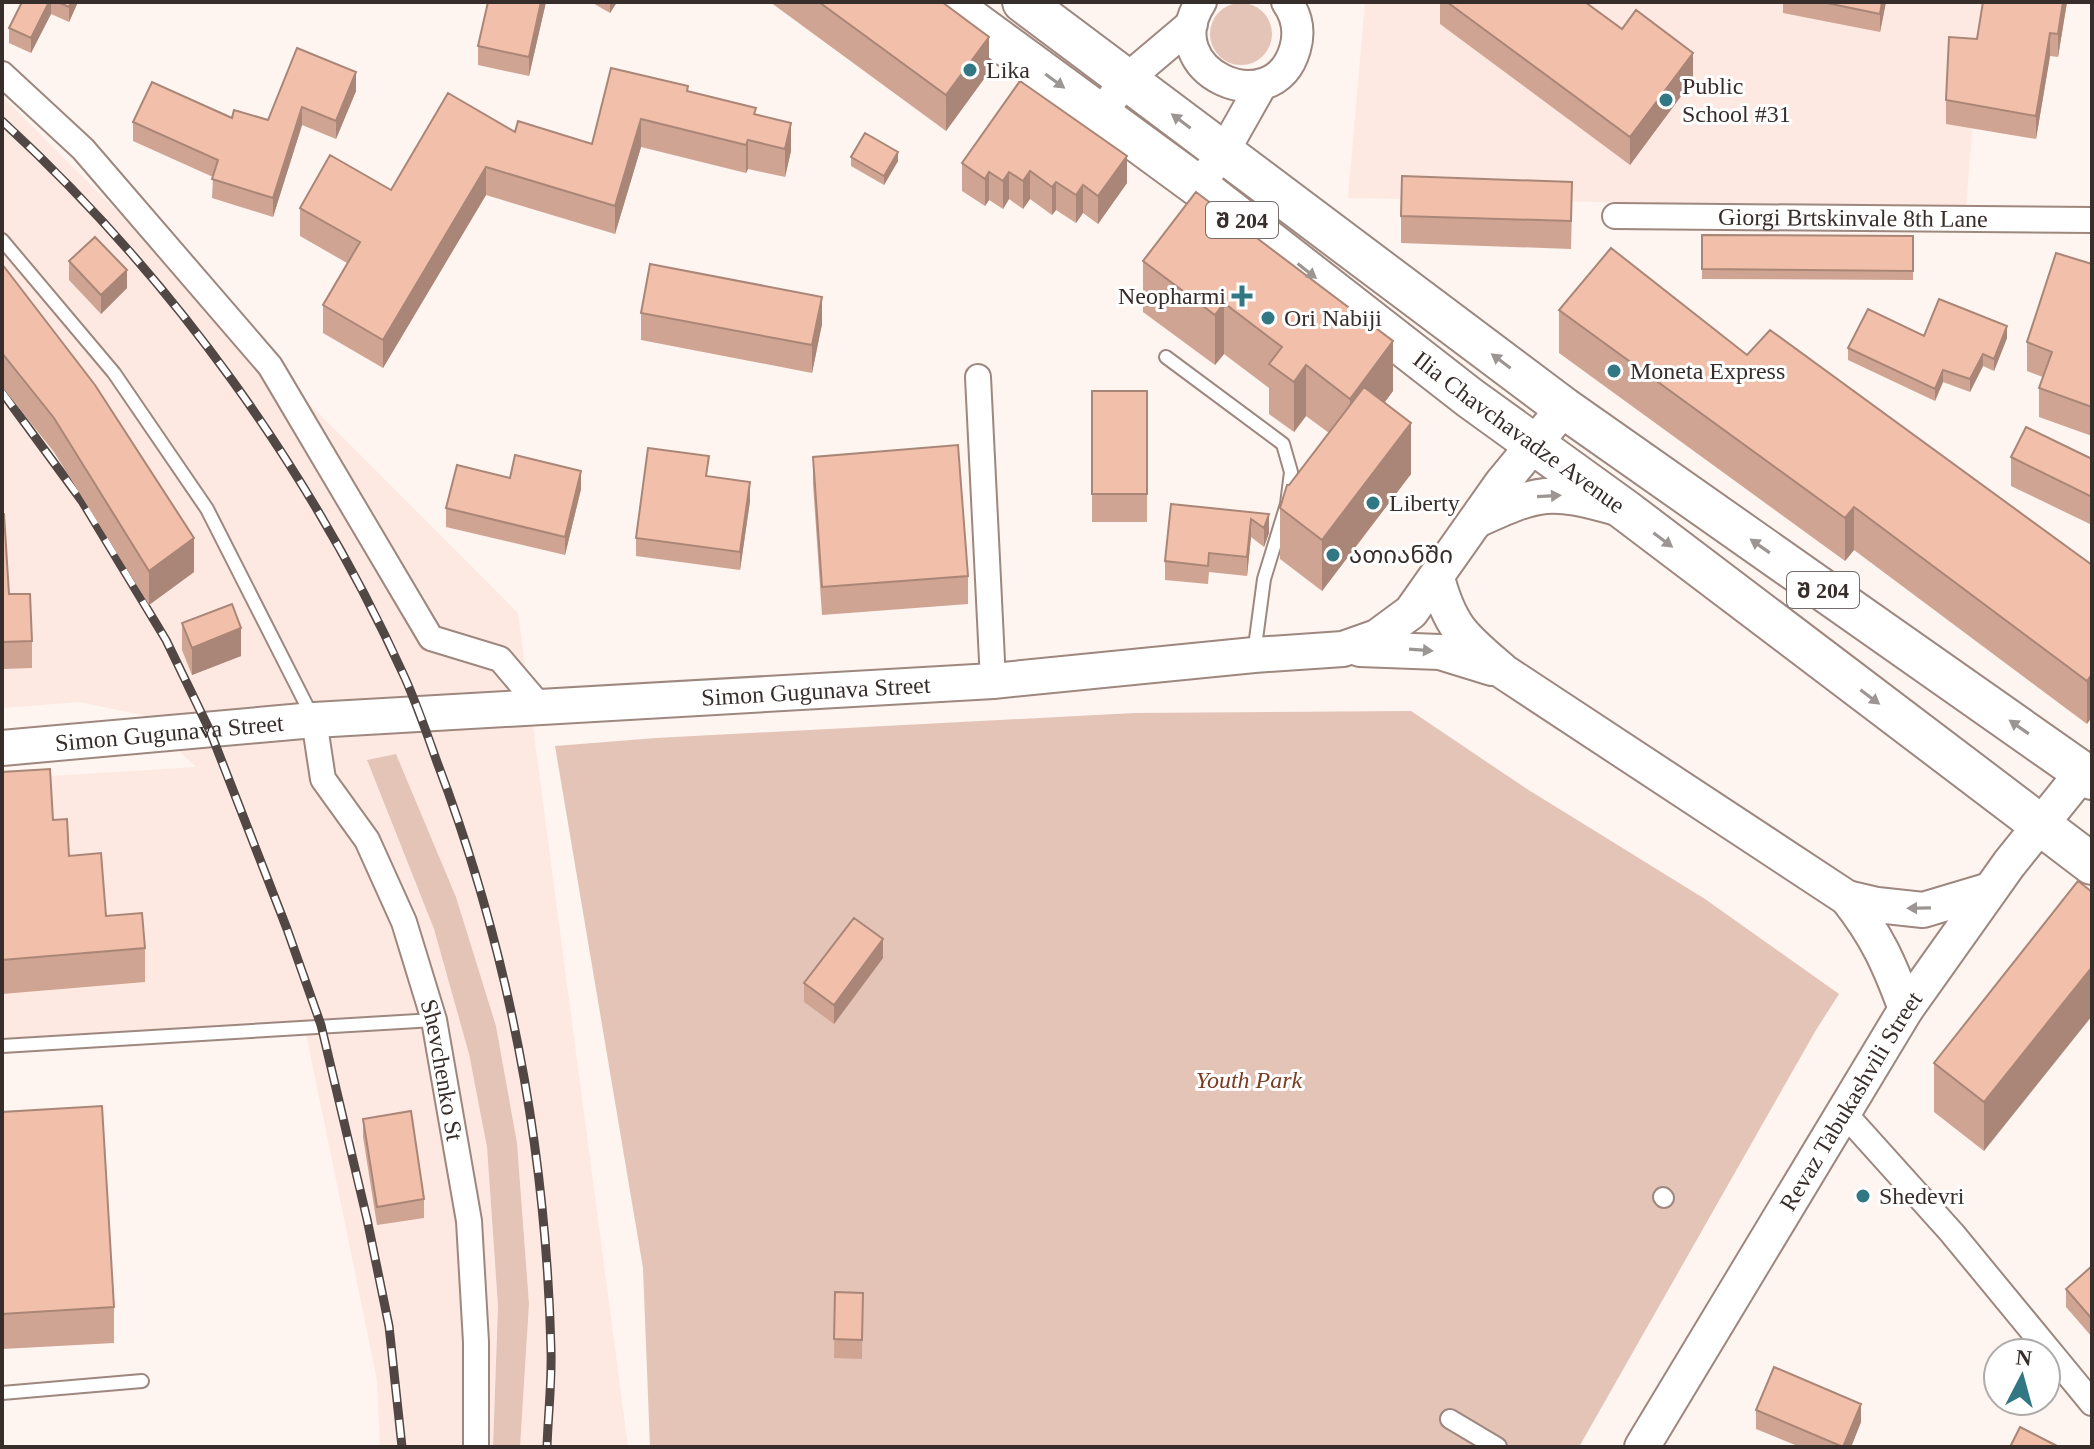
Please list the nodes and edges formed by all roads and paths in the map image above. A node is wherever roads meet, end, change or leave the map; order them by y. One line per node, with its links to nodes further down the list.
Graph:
1 (947, 2): 8 (main road, Ilia Chavchavadze Avenue / შ 204, one-way to 8)
2 (1023, 2): 6 (main road, Ilia Chavchavadze Avenue / შ 204)
3 (1295, 8): 7 (street)
4 (1196, 13): 6 (street); 7 (street)
5 (2, 74): 25 (street)
6 (1127, 79): 8 (street); 9 (main road, Ilia Chavchavadze Avenue / შ 204, one-way to 6)
7 (1262, 84): 9 (street)
8 (1100, 114): 10 (main road, Ilia Chavchavadze Avenue / შ 204)
9 (1223, 153): 10 (street); 16 (main road, Ilia Chavchavadze Avenue / შ 204, one-way to 9)
10 (1198, 186): 17 (main road, Ilia Chavchavadze Avenue / შ 204, one-way to 17)
11 (1615, 216): 12 (street, Giorgi Brtskinvale 8th Lane)
12 (2092, 220)
13 (2, 240): 26 (lane)
14 (1166, 357): 22 (lane)
15 (978, 377): 24 (street)
16 (1564, 408): 17 (main road, Simon Gugunava Street); 28 (main road, Ilia Chavchavadze Avenue / შ 204, one-way to 16)
17 (1533, 444): 18 (main road, Ilia Chavchavadze Avenue / შ 204); 19 (main road, Simon Gugunava Street)
18 (1625, 510): 19 (main road, one-way to 18); 29 (main road, Ilia Chavchavadze Avenue / შ 204, one-way to 29)
19 (1476, 520): 20 (main road, Simon Gugunava Street)
20 (1437, 578): 21 (main road, Simon Gugunava Street); 23 (main road)
21 (1343, 649): 22 (main road, Simon Gugunava Street); 23 (main road, one-way to 23)
22 (1254, 655): 24 (main road, Simon Gugunava Street)
23 (1504, 672): 32 (main road)
24 (993, 681): 25 (main road, Simon Gugunava Street)
25 (540, 706): 26 (main road, Simon Gugunava Street)
26 (314, 720): 27 (main road, Simon Gugunava Street); 34 (street, Shevchenko St)
27 (2, 748)
28 (2089, 770): 29 (main road, Revaz Tabukashvili Street)
29 (2039, 825): 30 (main road, Ilia Chavchavadze Avenue / შ 204); 31 (main road, Revaz Tabukashvili Street)
30 (2092, 864)
31 (1990, 890): 32 (main road, one-way to 32); 33 (main road, Revaz Tabukashvili Street)
32 (1847, 898): 33 (main road)
33 (1906, 1009): 36 (main road, Revaz Tabukashvili Street)
34 (434, 1020): 35 (lane); 41 (street, Shevchenko St)
35 (2, 1046)
36 (1844, 1113): 39 (street); 43 (main road, Revaz Tabukashvili Street)
37 (142, 1381): 38 (lane)
38 (2, 1393)
39 (2092, 1403)
40 (1450, 1419): 42 (street)
41 (476, 1447)
42 (1497, 1447)
43 (1642, 1447)

